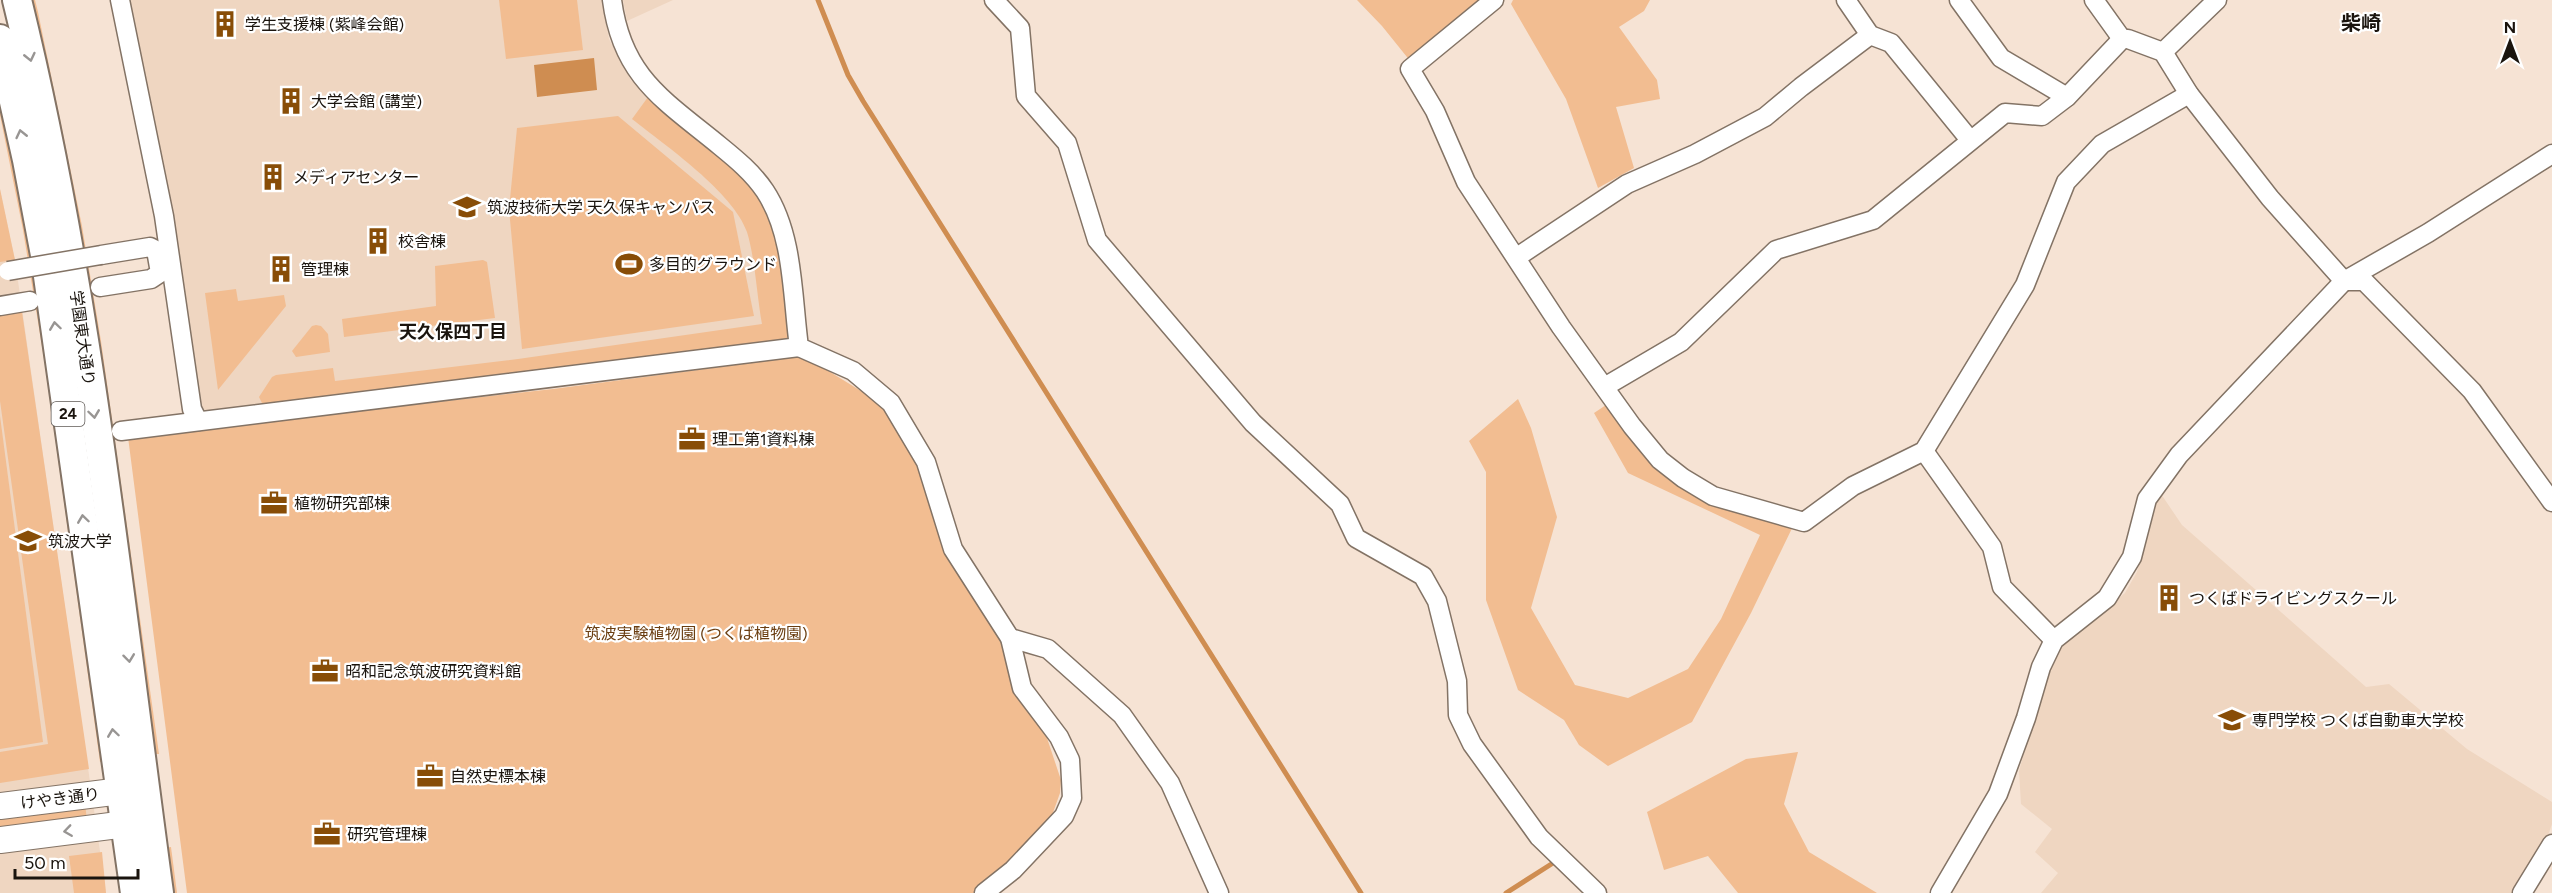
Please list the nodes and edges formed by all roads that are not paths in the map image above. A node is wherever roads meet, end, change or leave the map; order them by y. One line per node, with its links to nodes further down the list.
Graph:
1 (17, 0): 34 (main road, 学園東大通り / 24, one-way to 34)
2 (120, 0): 26 (street)
3 (612, 0): 24 (street)
4 (994, 0): 42 (street)
5 (1494, 0): 18 (street)
6 (1846, 0): 10 (street)
7 (1959, 0): 15 (street)
8 (2094, 0): 12 (street)
9 (2217, 0): 13 (street)
10 (1870, 35): 16 (street); 18 (street)
11 (0, 39): 32 (main road, 学園東大通り / 24, one-way to 11)
12 (2121, 39): 13 (street); 15 (street)
13 (2163, 52): 14 (street)
14 (2189, 94): 20 (street); 28 (street)
15 (2067, 97): 16 (street)
16 (1970, 140): 25 (street)
17 (2552, 154): 20 (street)
18 (1517, 257): 25 (street)
19 (4, 272): 21 (street, bridge)
20 (2344, 281): 29 (street); 31 (street)
21 (100, 287)
22 (30, 301): 23 (street)
23 (0, 306)
24 (800, 347): 26 (street); 30 (street)
25 (1606, 386): 28 (street)
26 (198, 421): 27 (street)
27 (121, 431)
28 (1924, 451): 31 (street)
29 (2552, 502)
30 (1010, 638): 40 (street); 41 (street)
31 (2054, 640): 43 (street)
32 (121, 791): 33 (street, けやき通り); 34 (street); 35 (main road, 学園東大通り / 24)
33 (0, 806)
34 (147, 806): 35 (street); 39 (main road, 学園東大通り / 24)
35 (126, 824): 36 (street, けやき通り, one-way to 36); 38 (main road, 学園東大通り / 24)
36 (0, 840)
37 (2552, 844): 44 (street)
38 (135, 893)
39 (159, 893)
40 (984, 893)
41 (1219, 893)
42 (1597, 893)
43 (1940, 893)
44 (2522, 893)

